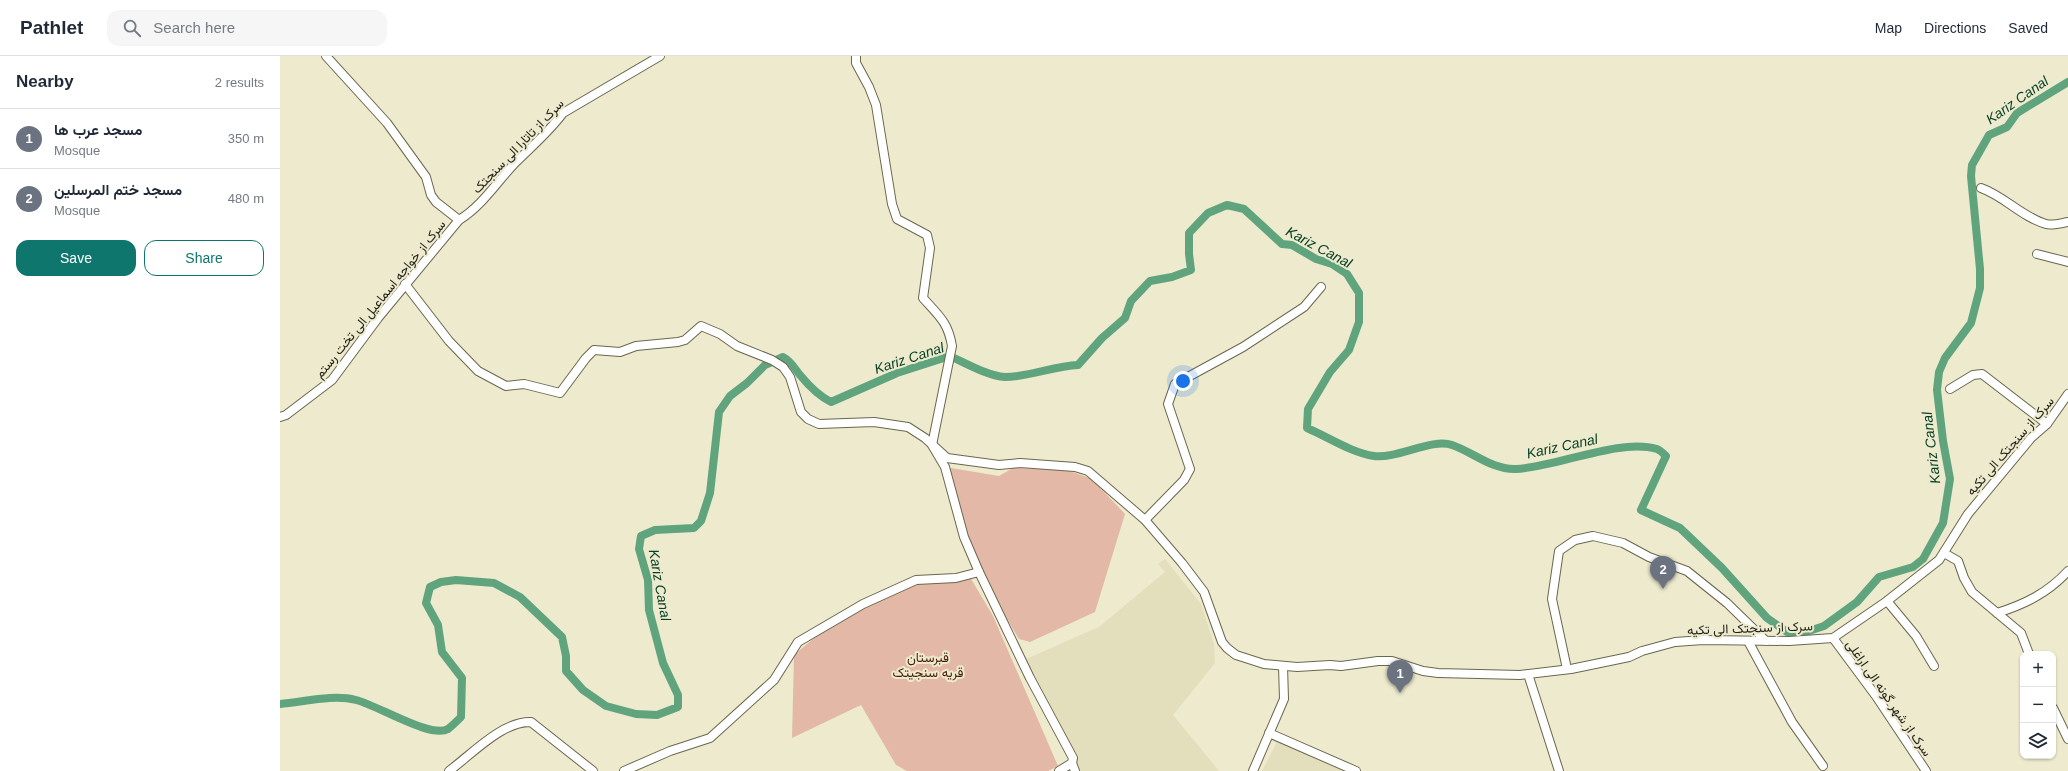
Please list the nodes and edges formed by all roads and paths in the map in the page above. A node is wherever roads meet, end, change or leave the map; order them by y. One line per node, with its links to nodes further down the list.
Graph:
1 (326, 56): 5 (street, سرک از خواجه اسماعیل الی تخت رستم)
2 (660, 56): 5 (street, سرک از تاتارا الی سنجتک)
3 (856, 56): 15 (street)
4 (1981, 188): 6 (street)
5 (459, 220): 9 (street, سرک از خواجه اسماعیل الی تخت رستم)
6 (2068, 222)
7 (2037, 254): 8 (street)
8 (2068, 262)
9 (406, 284): 13 (street, سرک از خواجه اسماعیل الی تخت رستم); 15 (street, سرک از سنجتک الی تکیه)
10 (1321, 287): 16 (street)
11 (1950, 389): 14 (street)
12 (2068, 394): 14 (street, سرک از سنجتک الی تکیه)
13 (280, 417)
14 (2047, 424): 17 (street, سرک از سنجتک الی تکیه)
15 (932, 445): 16 (street, سرک از سنجتک الی تکیه); 19 (street)
16 (1145, 520): 26 (street, سرک از سنجتک الی تکیه)
17 (1944, 553): 20 (street, سرک از سنجتک الی تکیه); 21 (street)
18 (2068, 571): 21 (street)
19 (979, 572): 34 (street); 38 (street)
20 (1887, 601): 22 (street, سرک از سنجتک الی تکیه); 27 (street)
21 (1997, 613): 25 (street)
22 (1833, 638): 24 (street, سرک از سنجتک الی تکیه); 42 (street, سرک از شهر گونه الی اراغلی)
23 (1748, 641): 24 (street, سرک از سنجتک الی تکیه); 28 (street, سرک از سنجتک الی تکیه); 33 (street)
24 (1766, 641): 28 (street)
25 (2028, 651)
26 (1283, 666): 29 (street, سرک از سنجتک الی تکیه); 31 (street)
27 (1934, 666)
28 (1567, 669): 29 (street, سرک از سنجتک الی تکیه)
29 (1528, 674): 41 (street)
30 (2056, 714): 32 (street)
31 (1270, 733): 35 (street); 40 (street)
32 (2068, 739)
33 (1823, 766)
34 (1074, 767): 39 (street)
35 (1350, 770)
36 (449, 771): 37 (street)
37 (593, 771)
38 (624, 771)
39 (1059, 771)
40 (1253, 771)
41 (1559, 771)
42 (1926, 771)

